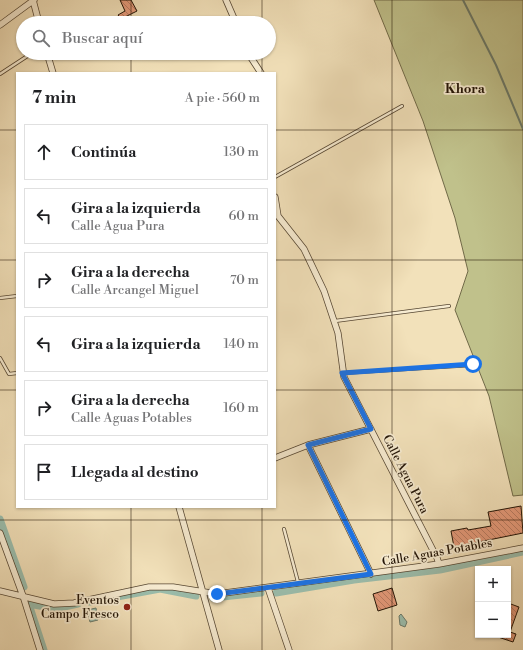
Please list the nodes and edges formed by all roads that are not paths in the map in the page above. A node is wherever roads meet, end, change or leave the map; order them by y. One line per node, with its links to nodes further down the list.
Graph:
1 (33, 0): 3 (street); 5 (street)
2 (226, 0): 4 (street)
3 (37, 16)
4 (233, 16)
5 (0, 25)
6 (21, 60): 11 (lane)
7 (49, 60): 9 (street)
8 (253, 60): 10 (street)
9 (53, 72)
10 (260, 72)
11 (0, 74)
12 (402, 106): 13 (lane)
13 (276, 176)
14 (276, 203): 18 (street, Calle Agua Pura)
15 (16, 296): 16 (lane)
16 (0, 298)
17 (448, 306): 18 (lane)
18 (334, 321): 22 (street, Calle Agua Pura)
19 (0, 358): 21 (lane)
20 (473, 364): 22 (lane)
21 (16, 373)
22 (342, 373): 23 (street, Calle Agua Pura)
23 (371, 429): 24 (street); 30 (street, Calle Agua Pura)
24 (308, 445): 25 (street); 31 (street)
25 (276, 458)
26 (179, 508): 35 (street)
27 (284, 529): 32 (lane)
28 (0, 533): 36 (street)
29 (523, 548): 30 (street, Calle Aguas Potables)
30 (439, 564): 31 (street, Calle Aguas Potables)
31 (371, 574): 32 (street, Calle Aguas Potables)
32 (299, 583): 33 (street, Calle Aguas Potables)
33 (268, 588): 35 (street, Calle Aguas Potables); 39 (street)
34 (0, 591): 36 (street, Calle Aguas Potables)
35 (202, 592): 36 (street, Calle Aguas Potables); 38 (street)
36 (23, 596): 37 (street)
37 (40, 650)
38 (219, 650)
39 (289, 650)

